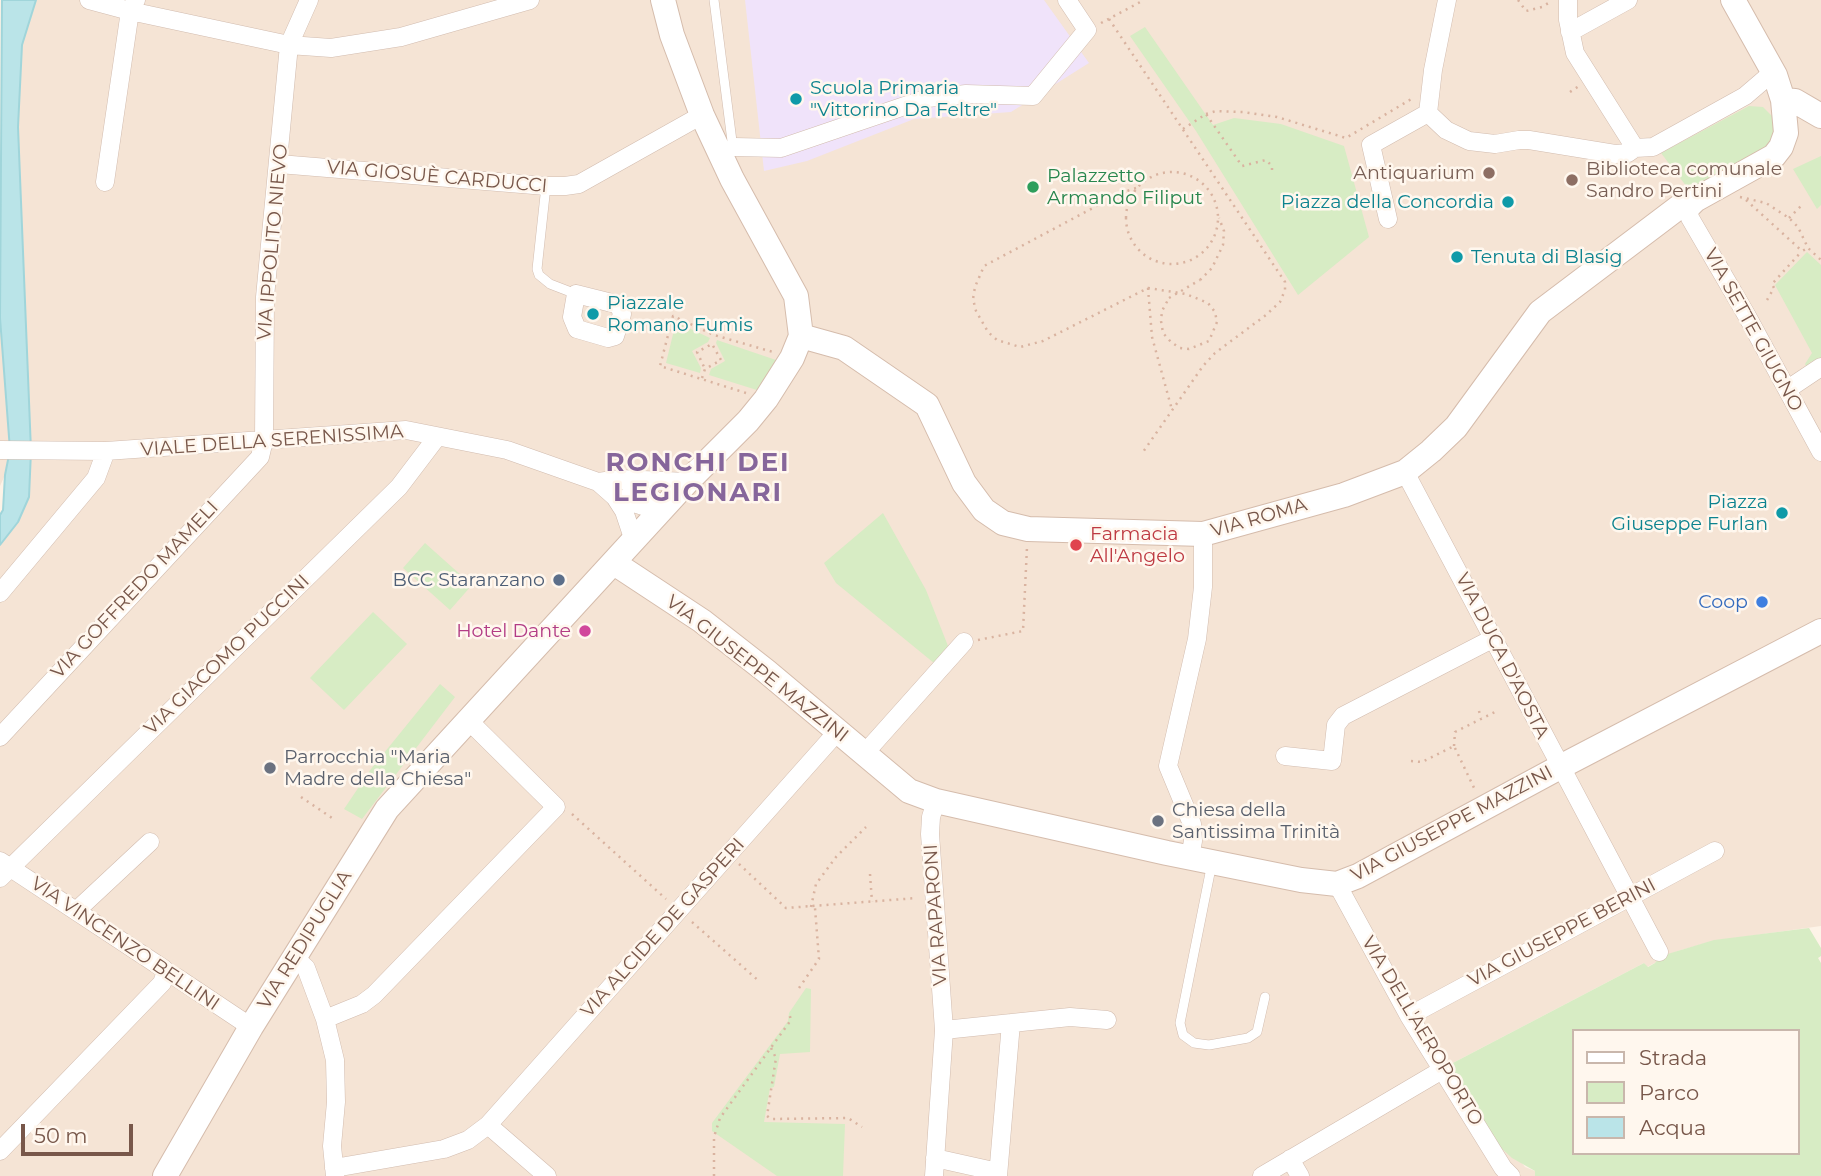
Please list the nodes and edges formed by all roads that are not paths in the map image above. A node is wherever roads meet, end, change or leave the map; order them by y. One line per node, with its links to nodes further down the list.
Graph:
1 (89, 0): 11 (street)
2 (309, 0): 13 (street, VIA IPPOLITO NIEVO)
3 (530, 0): 13 (street)
4 (663, 0): 18 (street)
5 (714, 0): 20 (lane)
6 (1067, 0): 20 (street)
7 (1447, 0): 17 (street)
8 (1567, 0): 12 (street)
9 (1628, 0): 12 (street)
10 (1733, 0): 14 (street, VIA ROMA)
11 (133, 6): 13 (street); 24 (street)
12 (1570, 32): 21 (street)
13 (289, 45): 22 (street, VIA IPPOLITO NIEVO)
14 (1775, 75): 15 (street); 16 (street, VIA ROMA)
15 (1745, 96): 16 (street); 21 (street)
16 (1783, 100): 19 (street); 26 (street, VIA ROMA)
17 (1428, 113): 21 (street); 27 (street)
18 (702, 116): 23 (street); 25 (street, VIA GIOSUÈ CARDUCCI)
19 (1821, 116)
20 (734, 147): 23 (lane)
21 (1635, 148)
22 (279, 164): 25 (street, VIA GIOSUÈ CARDUCCI); 33 (street, VIA IPPOLITO NIEVO)
23 (732, 179): 29 (street)
24 (105, 182)
25 (547, 186): 28 (lane)
26 (1688, 207): 31 (street, VIA SETTE GIUGNO); 37 (street, VIA ROMA)
27 (1388, 219)
28 (576, 294)
29 (796, 347): 38 (street, VIA REDIPUGLIA); 41 (street, VIA ROMA)
30 (1813, 372): 31 (street)
31 (1788, 389): 36 (street, VIA SETTE GIUGNO)
32 (437, 437): 33 (street, VIALE DELLA SERENISSIMA); 39 (street, VIALE DELLA SERENISSIMA); 58 (street, VIA GIACOMO PUCCINI)
33 (264, 440): 35 (street, VIALE DELLA SERENISSIMA); 50 (street, VIA GOFFREDO MAMELI)
34 (5, 450): 35 (street, VIALE DELLA SERENISSIMA)
35 (106, 451): 44 (street)
36 (1821, 452)
37 (1405, 472): 41 (street, VIA ROMA); 46 (street, VIA DUCA D'AOSTA)
38 (687, 482): 39 (street, VIALE DELLA SERENISSIMA); 40 (street, VIA REDIPUGLIA)
39 (618, 488): 40 (street); 42 (street)
40 (663, 508): 42 (street, VIA REDIPUGLIA)
41 (1203, 534): 57 (street)
42 (634, 541): 43 (street, VIA REDIPUGLIA)
43 (614, 562): 48 (street, VIA REDIPUGLIA); 49 (street, VIA GIUSEPPE MAZZINI)
44 (0, 593)
45 (1821, 631): 53 (street, VIA GIUSEPPE MAZZINI)
46 (1494, 638): 52 (street); 53 (street, VIA DUCA D'AOSTA)
47 (964, 642): 51 (street, VIA GIUSEPPE MAZZINI)
48 (467, 719): 63 (street, VIA REDIPUGLIA); 67 (street)
49 (838, 731): 51 (street, VIA GIUSEPPE MAZZINI); 73 (street, VIA ALCIDE DE GASPERI)
50 (0, 737)
51 (864, 754): 54 (street, VIA GIUSEPPE MAZZINI)
52 (1286, 757)
53 (1560, 766): 59 (street, VIA GIUSEPPE MAZZINI); 60 (street, VIA DUCA D'AOSTA)
54 (936, 801): 57 (street, VIA GIUSEPPE MAZZINI); 71 (street, VIA RAPARONI)
55 (150, 842): 61 (street)
56 (1715, 851): 60 (street, VIA GIUSEPPE BERINI)
57 (1201, 859): 59 (street, VIA GIUSEPPE MAZZINI); 65 (lane)
58 (3, 869): 61 (street, VIA VINCENZO BELLINI)
59 (1337, 884): 66 (street, VIA DELL'AEROPORTO)
60 (1629, 896): 62 (street, VIA DUCA D'AOSTA); 66 (street, VIA GIUSEPPE BERINI)
61 (76, 911): 64 (street, VIA VINCENZO BELLINI)
62 (1659, 952)
63 (294, 957): 67 (street); 70 (street, VIA REDIPUGLIA)
64 (165, 975): 70 (street, VIA VINCENZO BELLINI); 74 (street)
65 (1265, 997)
66 (1409, 1016): 72 (street, VIA DELL'AEROPORTO)
67 (325, 1019): 77 (street)
68 (1107, 1020): 69 (street)
69 (1011, 1023): 71 (street); 78 (street, VIA RAPARONI)
70 (251, 1027): 79 (street, VIA REDIPUGLIA)
71 (944, 1030): 76 (street, VIA RAPARONI)
72 (1442, 1070): 75 (street); 83 (street, VIA DELL'AEROPORTO)
73 (488, 1125): 77 (street, VIA ALCIDE DE GASPERI); 80 (street)
74 (0, 1151)
75 (1290, 1159): 81 (street); 82 (street)
76 (935, 1167): 78 (street, VIA RAPARONI)
77 (335, 1172)
78 (998, 1174)
79 (165, 1176)
80 (547, 1176)
81 (1262, 1176)
82 (1300, 1176)
83 (1511, 1176)

